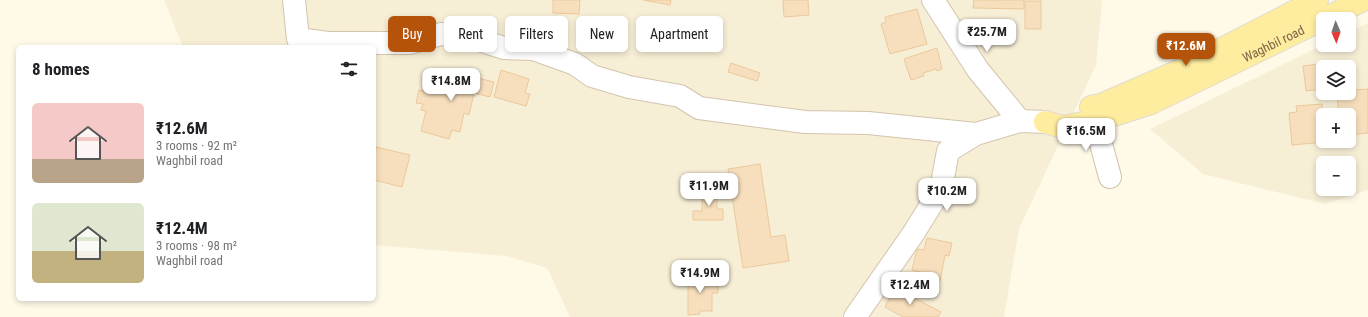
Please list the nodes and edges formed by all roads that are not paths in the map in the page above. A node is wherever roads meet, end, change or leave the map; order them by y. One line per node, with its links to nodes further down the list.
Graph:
1 (294, 0): 11 (street)
2 (933, 0): 9 (street)
3 (1317, 0): 7 (main road, Waghbil road)
4 (1363, 0): 5 (main road, Waghbil road)
5 (1338, 12)
6 (1316, 21): 7 (main road, Waghbil road)
7 (1247, 46): 8 (main road, Waghbil road)
8 (1096, 113): 10 (main road, Waghbil road); 12 (street)
9 (1020, 121): 10 (street, Waghbil road); 11 (street, Waghbil road)
10 (1045, 122)
11 (976, 134): 13 (street, Waghbil road)
12 (1110, 177)
13 (855, 317)

